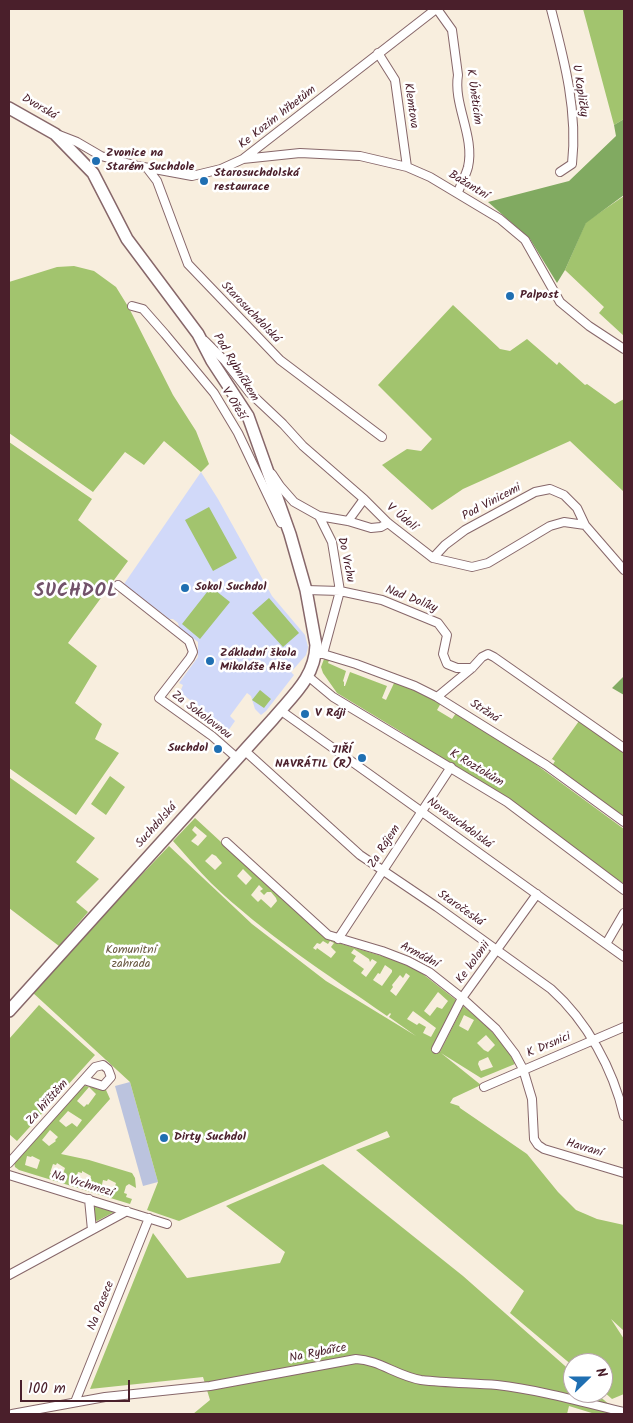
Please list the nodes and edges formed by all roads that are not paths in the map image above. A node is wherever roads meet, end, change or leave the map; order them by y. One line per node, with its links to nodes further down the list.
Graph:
1 (436, 9): 3 (street, Ke Kozím hřbetům); 10 (street, K Úněticím)
2 (551, 9): 9 (street, U Kapličky)
3 (378, 53): 6 (street, Ke Kozím hřbetům); 7 (street, Klemtova)
4 (9, 108): 5 (street, Dvorská)
5 (55, 134): 8 (street, Ke Kozím hřbetům); 12 (street, Pod Rybníčkem)
6 (243, 159): 7 (street, Bažantní); 8 (street, Ke Kozím hřbetům)
7 (407, 167): 10 (street, Bažantní)
8 (147, 168): 14 (street, Starosuchdolská)
9 (560, 172)
10 (458, 192): 13 (street, Bažantní)
11 (132, 306): 21 (street, V Ořeší)
12 (198, 334): 15 (street, Pod Rybníčkem); 16 (street, V Údolí)
13 (624, 349)
14 (382, 437)
15 (266, 464): 17 (street); 21 (street, Pod Rybníčkem)
16 (364, 499): 18 (street); 19 (street, V Údolí)
17 (319, 516): 18 (street); 26 (street, Do Vrchu)
18 (348, 521): 19 (street)
19 (388, 523): 22 (street, V Údolí)
20 (585, 524): 22 (street, V Údolí); 22 (street, Pod Vinicemi); 23 (street)
21 (290, 534): 25 (street, Pod Rybníčkem)
22 (433, 558)
23 (624, 570)
24 (118, 585): 33 (street, Za Sokolovnou)
25 (306, 590): 26 (street, Nad Dolíky); 27 (street, Pod Rybníčkem)
26 (340, 591): 27 (street, Do Vrchu); 28 (street, Nad Dolíky)
27 (320, 654): 29 (street, Suchdolská); 30 (street, Stržná)
28 (472, 668): 30 (street); 32 (street)
29 (309, 677): 31 (street, Suchdolská); 34 (street, K Roztokům)
30 (438, 697): 36 (street, Stržná)
31 (280, 710): 33 (street, Suchdolská); 35 (street, Novosuchdolská)
32 (624, 748)
33 (240, 754): 38 (street, Staročeská); 47 (street, Suchdolská)
34 (451, 767): 35 (street, Za Rájem); 39 (street, K Roztokům)
35 (422, 812): 38 (street, Za Rájem); 40 (street, Novosuchdolská)
36 (624, 822)
37 (226, 842): 42 (street, Armádní)
38 (383, 871): 42 (street, Za Rájem); 44 (street, Staročeská)
39 (624, 890)
40 (537, 894): 43 (street, Novosuchdolská); 44 (street, Ke kolonii)
41 (624, 913): 43 (street)
42 (338, 938): 46 (street, Armádní)
43 (606, 944): 45 (street, Novosuchdolská)
44 (498, 950): 46 (street, Ke kolonii); 49 (street, Staročeská)
45 (624, 957)
46 (462, 998): 50 (street, Ke kolonii); 51 (street, Armádní)
47 (10, 1008)
48 (624, 1027): 49 (street, K Drsnici)
49 (592, 1040): 51 (street, K Drsnici); 54 (street, Staročeská)
50 (436, 1049)
51 (523, 1069): 53 (street, K Drsnici); 55 (street, Armádní)
52 (84, 1080): 56 (street, Za hřištěm)
53 (484, 1087)
54 (624, 1116)
55 (538, 1145): 57 (street, Havraní)
56 (9, 1163)
57 (624, 1172)
58 (9, 1175): 59 (street, Na Vrchmezí)
59 (89, 1199): 60 (street, Na Vrchmezí); 63 (street)
60 (127, 1211): 61 (street, Na Vrchmezí); 63 (street)
61 (149, 1218): 62 (street); 65 (street, Na Pasece)
62 (167, 1224)
63 (92, 1230): 64 (street)
64 (9, 1275)
65 (75, 1402): 66 (street, Na Rybářce); 67 (street, Na Rybářce)
66 (624, 1412)
67 (12, 1414)

